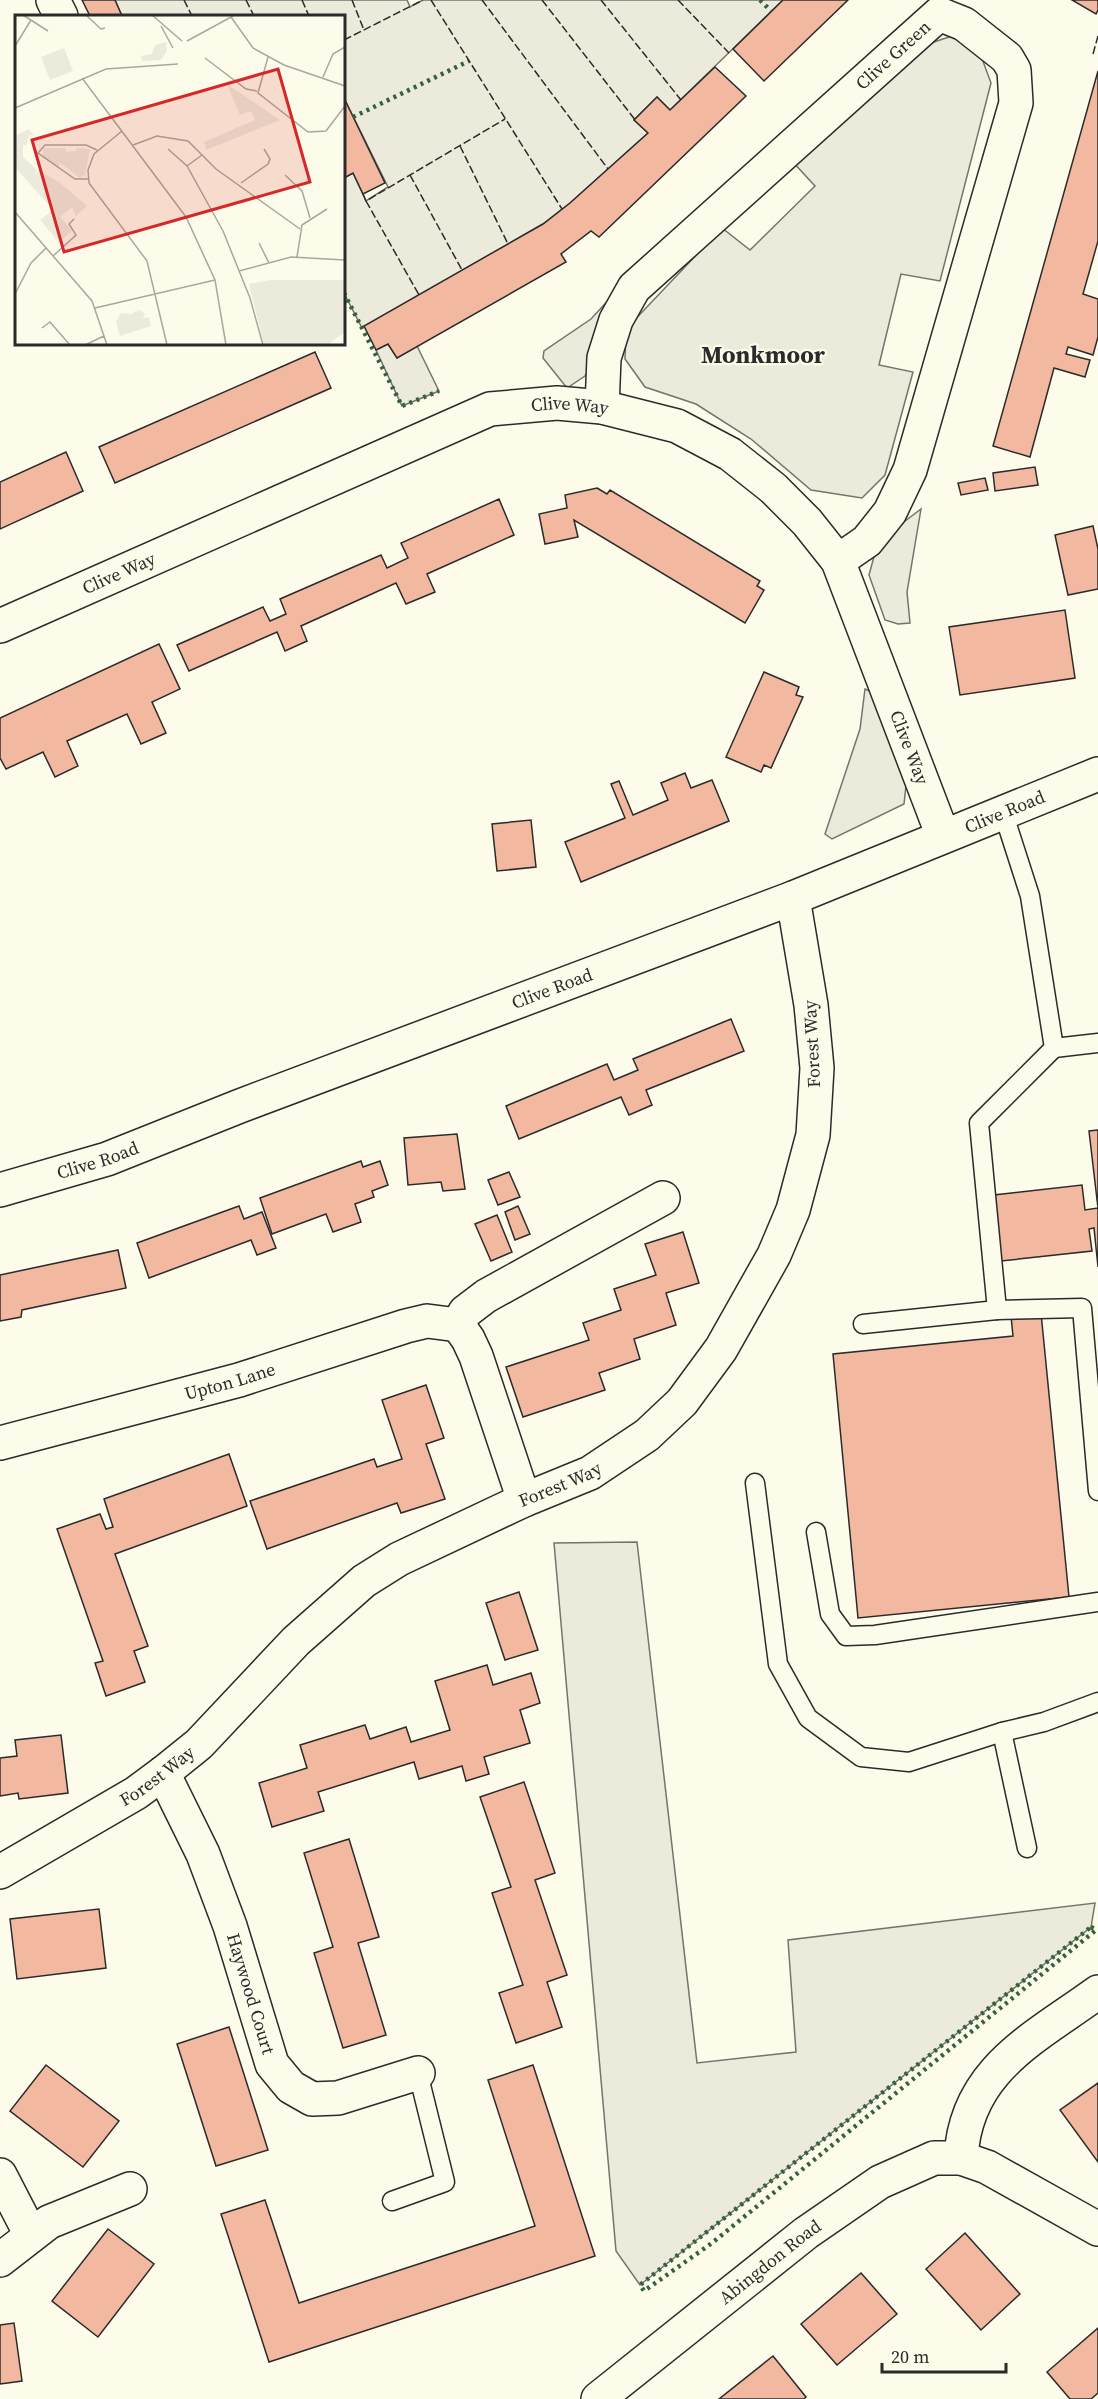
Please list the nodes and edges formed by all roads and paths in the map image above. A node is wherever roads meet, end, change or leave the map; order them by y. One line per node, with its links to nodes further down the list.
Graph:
1 (53, 0): 2 (street)
2 (60, 15)
3 (602, 407): 4 (street, Clive Way); 4 (street, Clive Green); 5 (street, Clive Way)
4 (838, 561): 8 (street, Clive Way)
5 (0, 626)
6 (1098, 774): 7 (street, Clive Road)
7 (1003, 812): 8 (street, Clive Road); 11 (lane)
8 (943, 836): 9 (street, Clive Road)
9 (793, 898): 12 (street, Clive Road); 20 (street, Forest Way)
10 (1098, 1043): 11 (lane)
11 (1054, 1048): 14 (lane)
12 (0, 1190)
13 (663, 1198): 16 (street)
14 (997, 1310): 15 (lane); 19 (lane)
15 (863, 1324)
16 (458, 1325): 17 (street, Upton Lane); 20 (street)
17 (0, 1443)
18 (755, 1483): 24 (lane)
19 (1098, 1491)
20 (524, 1500): 25 (street, Forest Way)
21 (816, 1532): 22 (lane)
22 (1098, 1602)
23 (1098, 1702): 24 (lane)
24 (1002, 1732): 26 (lane)
25 (163, 1773): 27 (street, Forest Way); 29 (street, Haywood Court)
26 (1027, 1848)
27 (0, 1872)
28 (1098, 1992): 30 (street)
29 (418, 2073): 33 (lane)
30 (961, 2158): 34 (street, Abingdon Road); 37 (street, Abingdon Road)
31 (0, 2175): 35 (street)
32 (130, 2189): 35 (street)
33 (392, 2201)
34 (1098, 2229)
35 (31, 2235): 36 (street)
36 (0, 2260)
37 (598, 2399)

